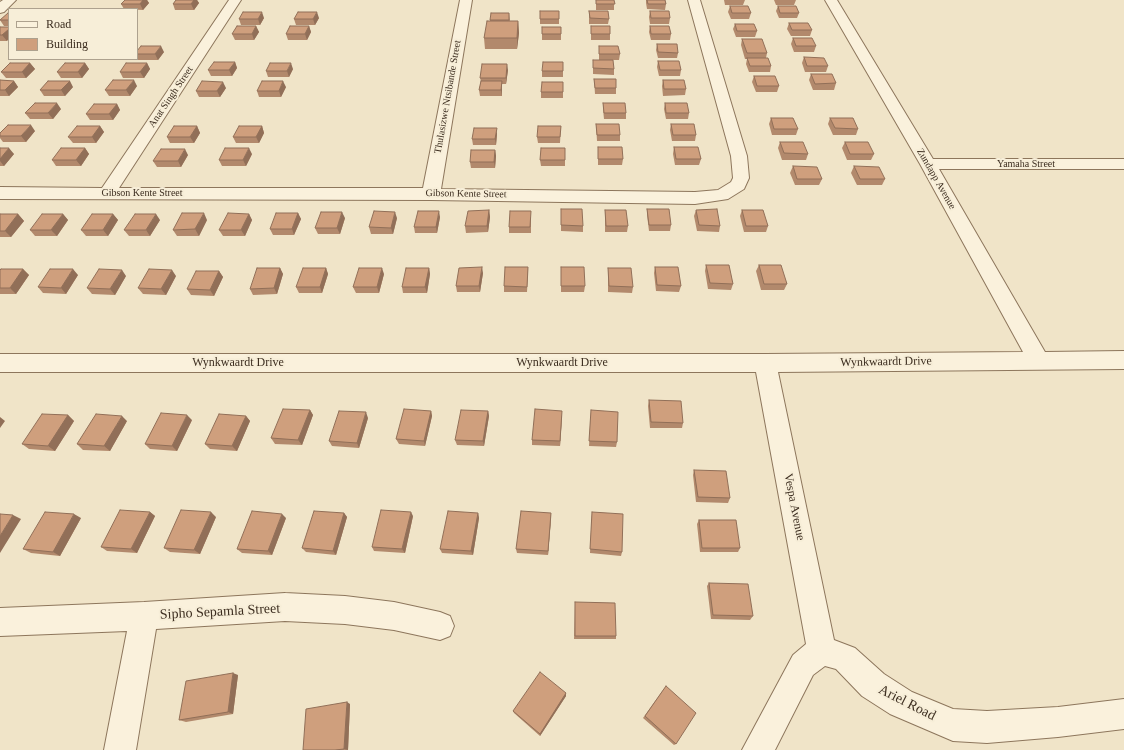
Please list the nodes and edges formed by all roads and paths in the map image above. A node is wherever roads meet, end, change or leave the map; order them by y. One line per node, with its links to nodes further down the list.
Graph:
1 (10, 0): 6 (street)
2 (235, 0): 10 (street, Anat Singh Street)
3 (466, 0): 11 (street, Thulasizwe Ntsibande Street)
4 (694, 0): 11 (street, Gibson Kente Street)
5 (831, 0): 7 (street, Zundapp Avenue)
6 (0, 9)
7 (928, 164): 8 (street, Yamaha Street); 12 (street, Zundapp Avenue)
8 (1124, 164)
9 (0, 193): 10 (street, Gibson Kente Street)
10 (107, 193): 11 (street, Gibson Kente Street)
11 (431, 194)
12 (1038, 360): 13 (street, Wynkwaardt Drive); 15 (street, Wynkwaardt Drive)
13 (1124, 360)
14 (0, 363): 15 (street, Wynkwaardt Drive)
15 (766, 363): 19 (street, Vespa Avenue)
16 (144, 616): 17 (street, Sipho Sepamla Street); 18 (street, Sipho Sepamla Street); 21 (street)
17 (0, 622)
18 (440, 626)
19 (822, 650): 20 (street, Ariel Road); 22 (street)
20 (1124, 714)
21 (120, 750)
22 (758, 750)

